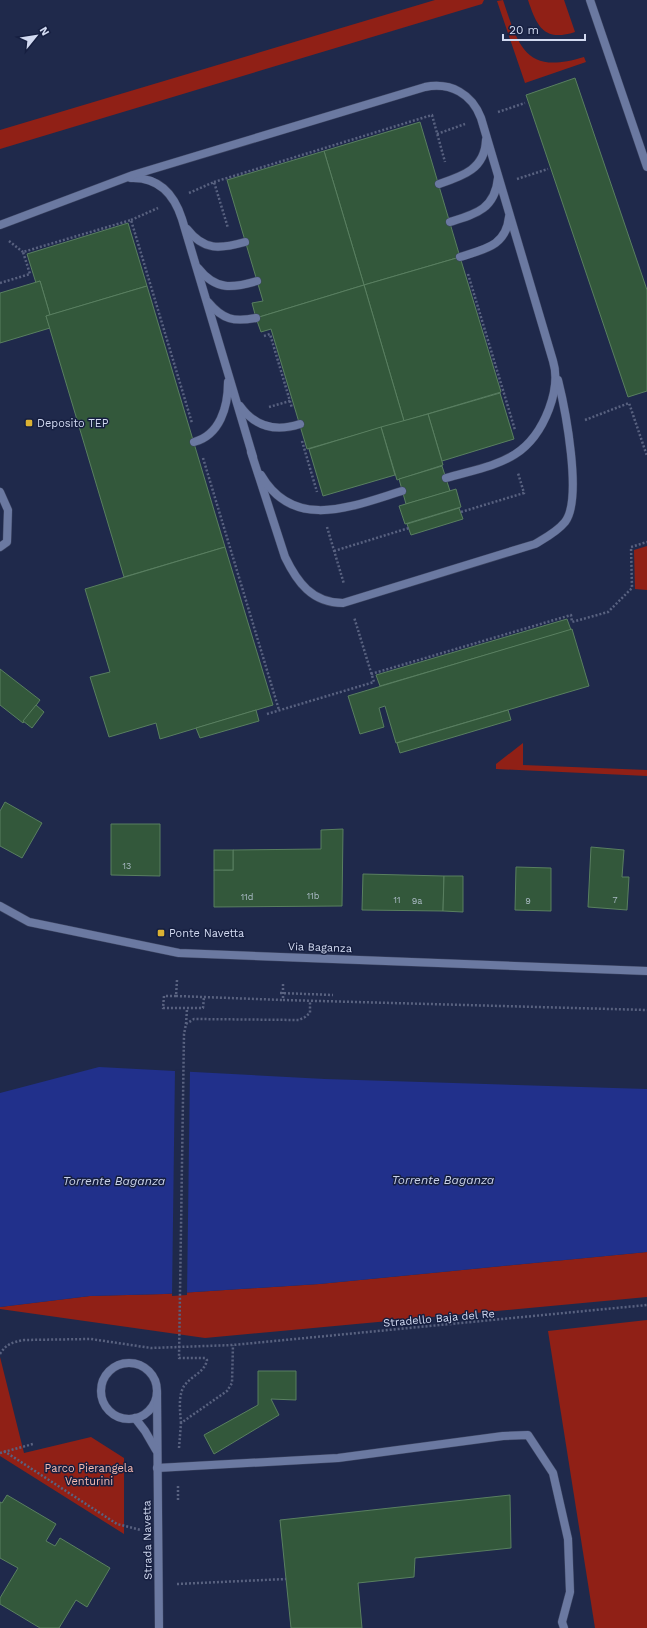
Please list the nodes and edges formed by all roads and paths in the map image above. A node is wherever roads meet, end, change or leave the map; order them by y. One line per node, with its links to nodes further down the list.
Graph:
1 (590, 0): 3 (street)
2 (485, 130): 4 (street); 5 (street); 6 (street)
3 (647, 167)
4 (497, 169): 7 (street); 9 (street)
5 (118, 180): 8 (street); 10 (street)
6 (439, 184)
7 (508, 206): 14 (street); 20 (street)
8 (182, 219): 12 (street); 15 (street)
9 (450, 222)
10 (0, 225)
11 (6, 239): 13 (path)
12 (245, 242)
13 (23, 252): 17 (path); 24 (path)
14 (460, 257)
15 (194, 259): 16 (street); 18 (street)
16 (257, 281)
17 (0, 283)
18 (204, 292): 19 (street); 21 (street)
19 (256, 318)
20 (554, 361): 26 (street); 28 (street)
21 (226, 366): 22 (street); 25 (street)
22 (234, 395): 23 (street); 26 (street)
23 (300, 424)
24 (194, 431)
25 (194, 442)
26 (252, 452): 29 (street)
27 (201, 453): 36 (path)
28 (446, 478)
29 (402, 491)
30 (0, 492): 33 (street)
31 (409, 528): 34 (path)
32 (647, 542): 35 (path)
33 (0, 547)
34 (334, 550)
35 (371, 674)
36 (279, 710)
37 (0, 906): 38 (street, Via Baganza)
38 (647, 971)
39 (177, 980): 43 (path)
40 (284, 984): 45 (path)
41 (280, 993): 42 (path)
42 (333, 995)
43 (176, 996): 44 (path); 47 (path)
44 (204, 997): 45 (path); 47 (path)
45 (283, 1000): 46 (path)
46 (310, 1001): 48 (path); 49 (path)
47 (187, 1009): 49 (path)
48 (647, 1010)
49 (186, 1024): 52 (path)
50 (647, 1306): 51 (path, Stradello Baja del Re)
51 (233, 1345): 52 (path, Stradello Baja del Re); 56 (path)
52 (179, 1347): 53 (path, Stradello Baja del Re); 56 (path)
53 (0, 1354)
54 (157, 1393): 55 (street); 55 (street, Strada Navetta); 59 (street, Strada Navetta)
55 (135, 1418): 59 (street, Strada Navetta)
56 (181, 1423): 61 (path)
57 (33, 1444): 58 (path)
58 (4, 1451): 60 (path); 64 (path)
59 (157, 1451): 62 (street, Strada Navetta)
60 (0, 1453)
61 (179, 1466): 62 (street); 63 (path); 68 (street)
62 (157, 1468): 64 (street, Strada Navetta)
63 (178, 1504)
64 (158, 1534): 66 (street, Strada Navetta)
65 (286, 1579): 66 (path)
66 (159, 1584): 67 (street, Strada Navetta)
67 (159, 1628)
68 (564, 1628)

